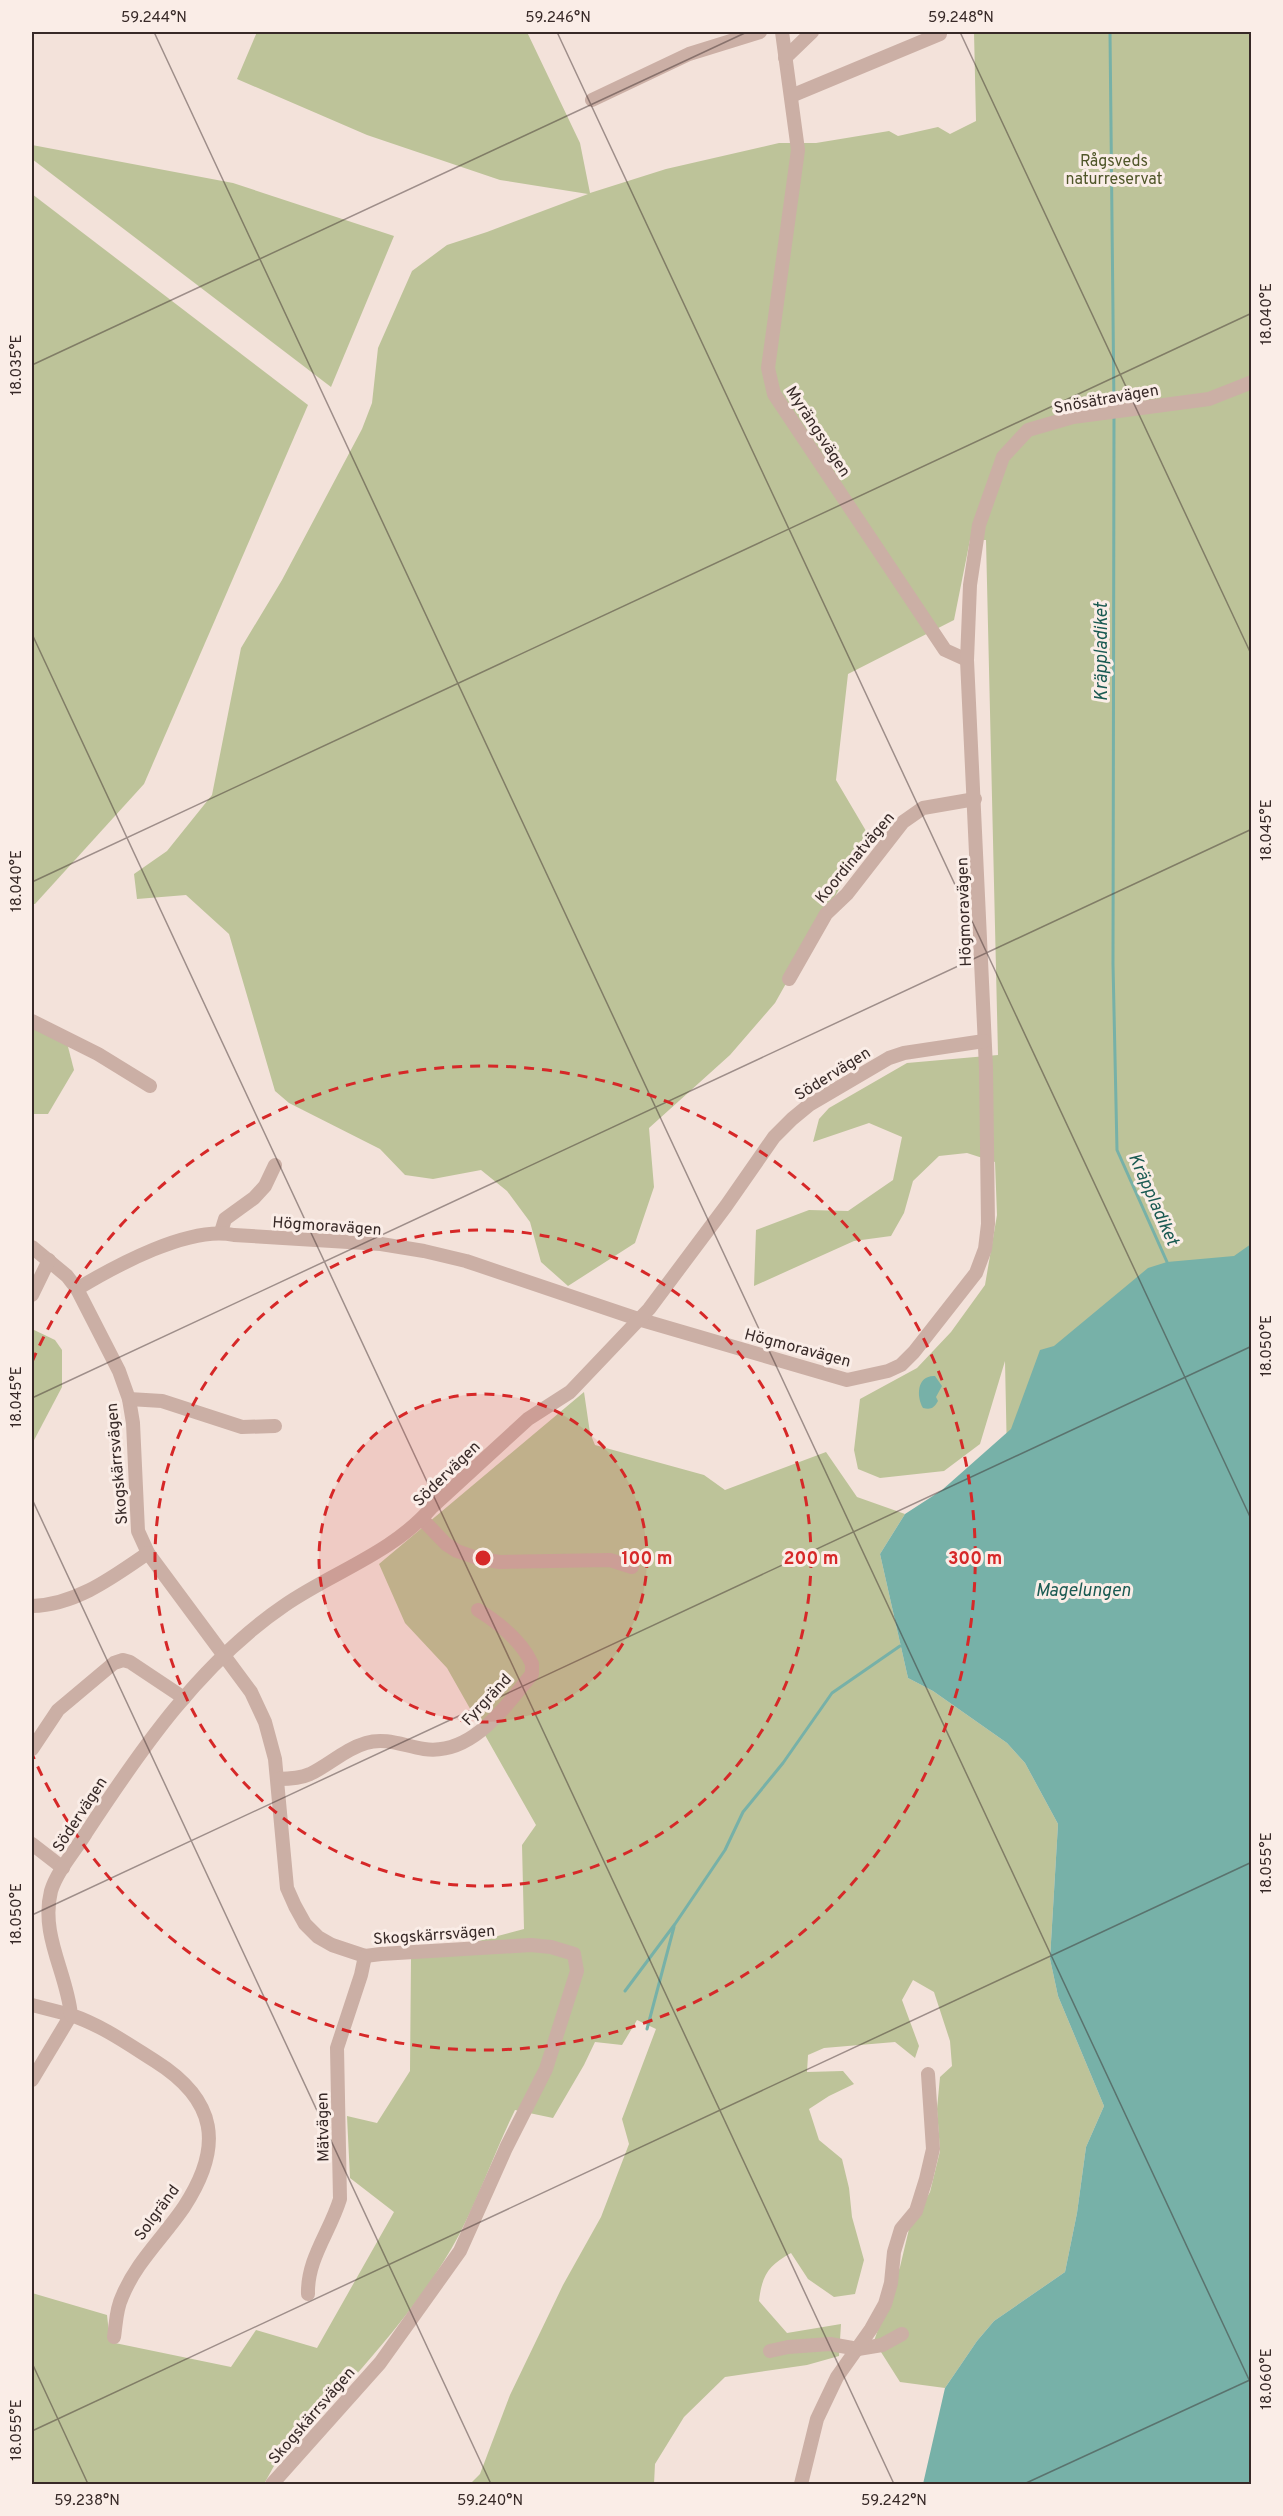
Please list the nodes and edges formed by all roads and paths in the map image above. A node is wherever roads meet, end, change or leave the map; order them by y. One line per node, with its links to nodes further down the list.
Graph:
1 (760, 32): 7 (street)
2 (782, 32): 5 (street, Myrängsvägen)
3 (812, 32): 5 (street)
4 (940, 34): 6 (street)
5 (785, 58): 6 (street, Myrängsvägen)
6 (791, 96): 9 (street, Myrängsvägen)
7 (592, 100)
8 (1251, 382): 9 (street, Snösätravägen)
9 (968, 660): 10 (street, Högmoravägen)
10 (975, 799): 11 (street, Koordinatvägen); 13 (street, Högmoravägen)
11 (789, 978)
12 (32, 1021): 14 (street)
13 (984, 1041): 21 (street, Södervägen); 21 (street, Högmoravägen)
14 (150, 1086)
15 (275, 1165): 16 (street)
16 (221, 1232): 19 (street, Högmoravägen); 21 (street, Högmoravägen)
17 (32, 1246): 18 (street)
18 (49, 1260): 19 (street); 20 (street)
19 (77, 1288): 22 (street, Skogskärrsvägen)
20 (32, 1295)
21 (638, 1319): 24 (street, Södervägen)
22 (129, 1399): 23 (street); 25 (street, Skogskärrsvägen)
23 (275, 1426)
24 (422, 1519): 26 (street); 29 (street, Södervägen)
25 (148, 1553): 27 (street); 29 (street, Skogskärrsvägen)
26 (632, 1567)
27 (32, 1606)
28 (478, 1610): 32 (street, Fyrgränd)
29 (225, 1655): 30 (street, Södervägen); 32 (street, Skogskärrsvägen)
30 (184, 1698): 31 (street); 34 (street, Södervägen)
31 (32, 1749)
32 (278, 1779): 35 (street, Skogskärrsvägen)
33 (32, 1844): 34 (street)
34 (63, 1868): 37 (street, Södervägen)
35 (365, 1956): 40 (street, Mätvägen); 45 (street, Skogskärrsvägen)
36 (32, 2005): 37 (street)
37 (71, 2015): 39 (street); 42 (street, Solgränd)
38 (928, 2074): 43 (street)
39 (32, 2080)
40 (308, 2294)
41 (902, 2334): 43 (street)
42 (114, 2337)
43 (858, 2349): 44 (street); 46 (street)
44 (770, 2351)
45 (272, 2484)
46 (801, 2484)

